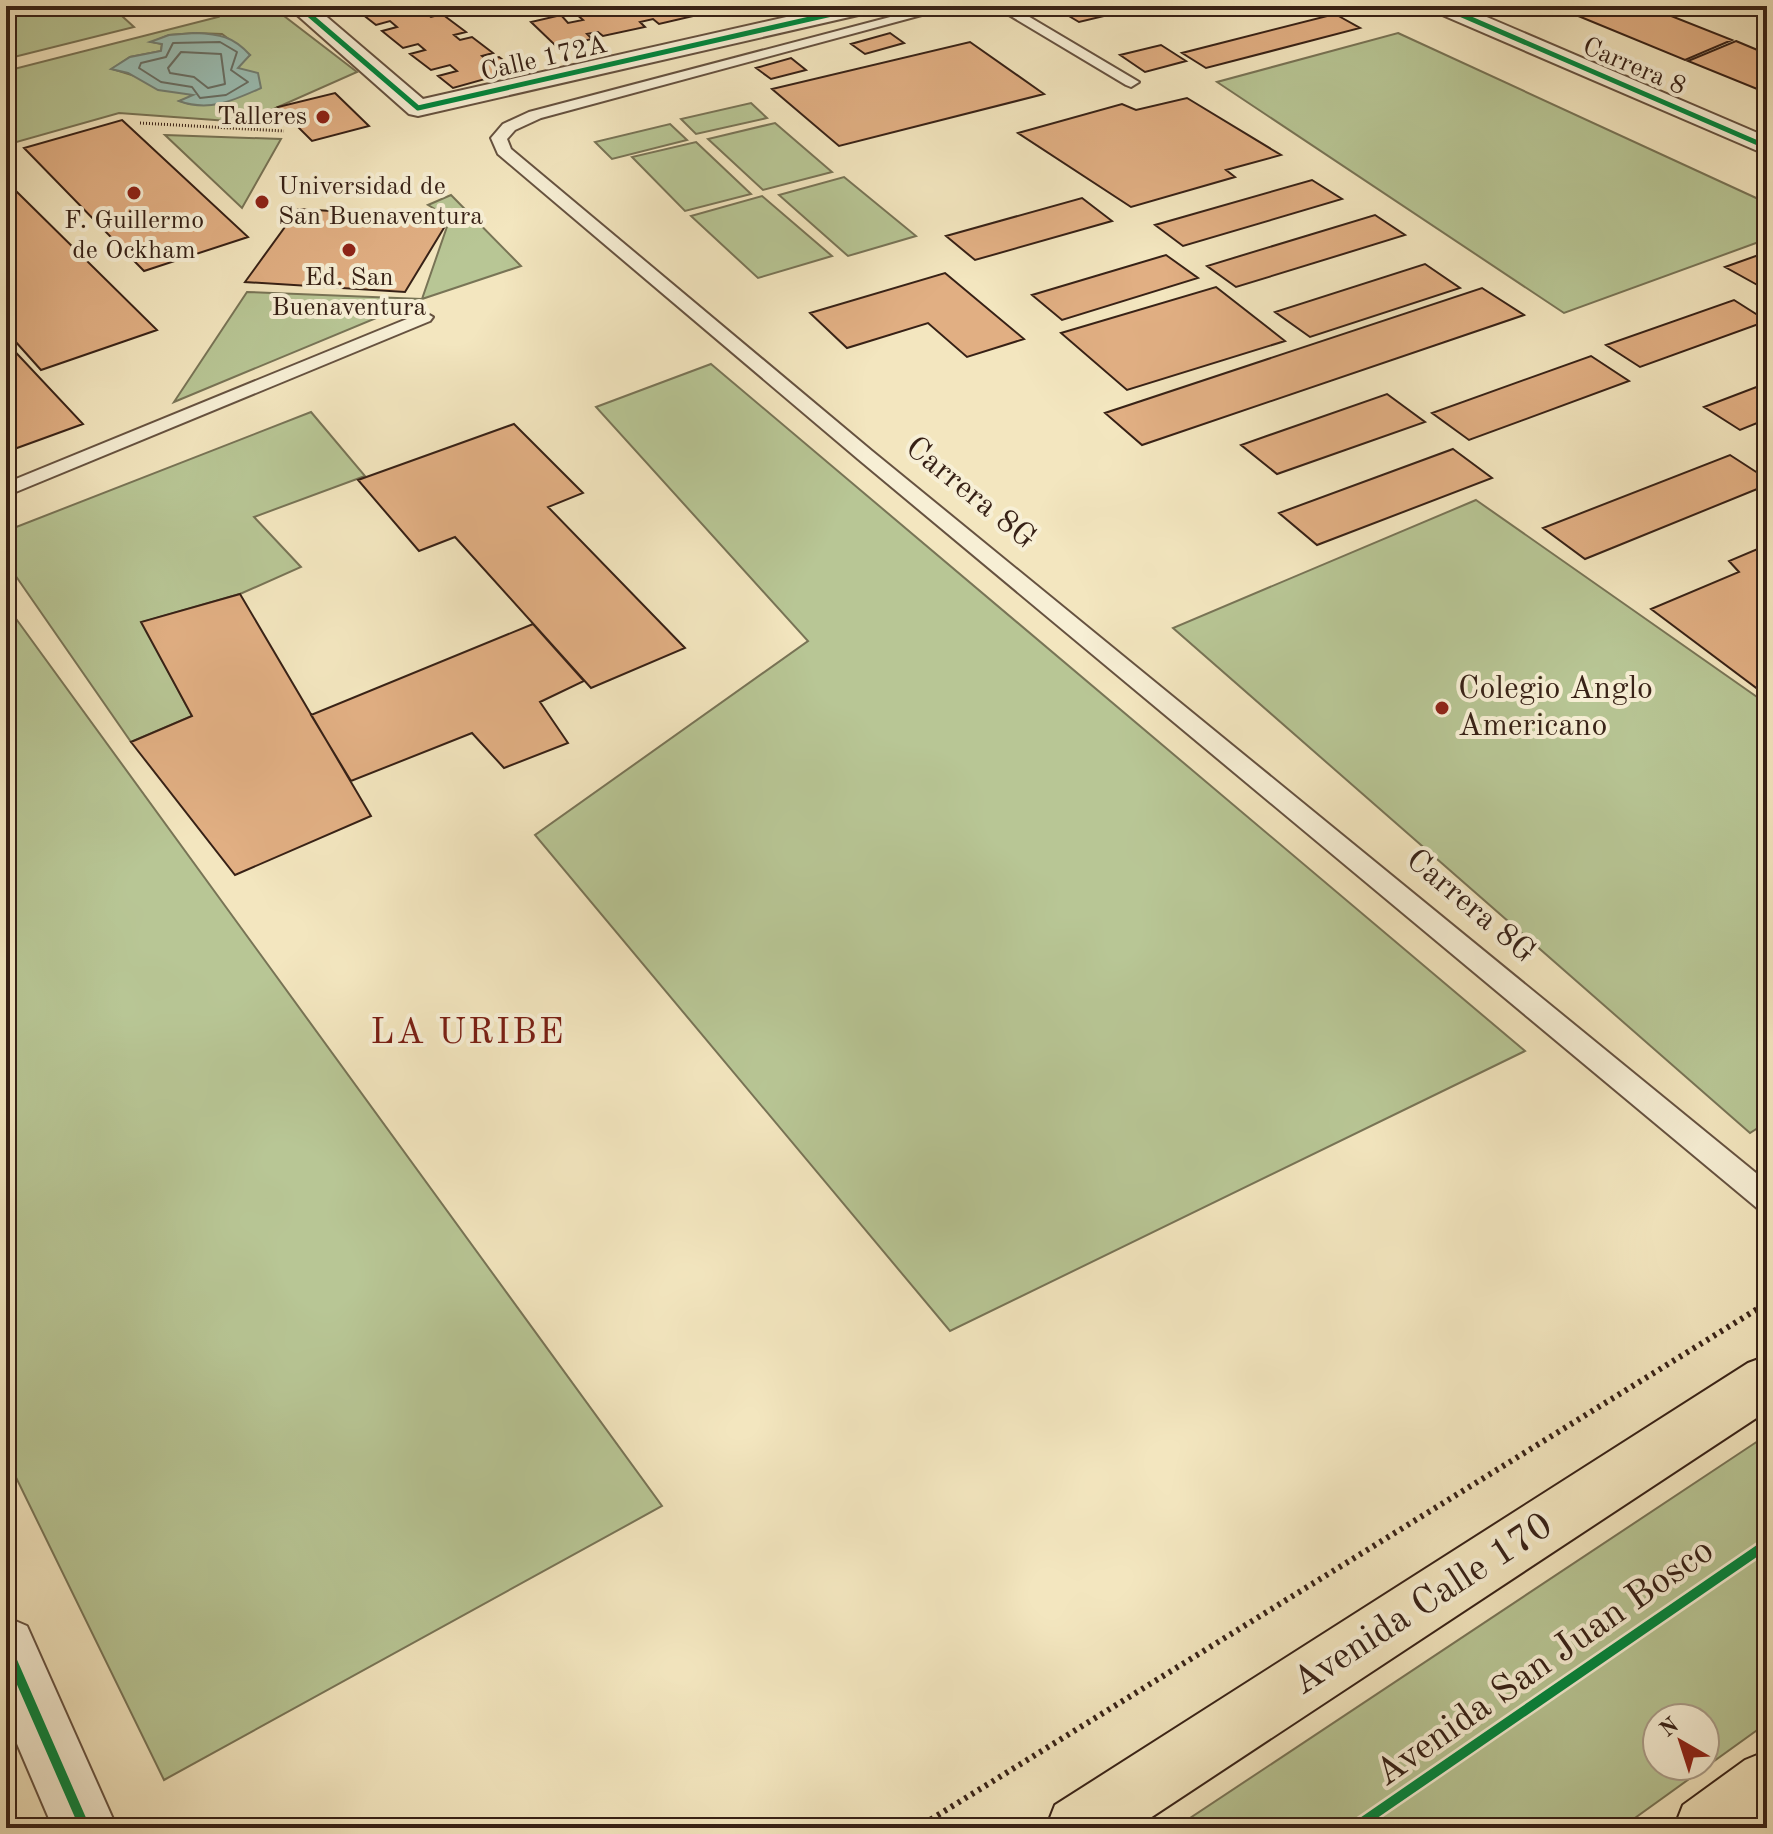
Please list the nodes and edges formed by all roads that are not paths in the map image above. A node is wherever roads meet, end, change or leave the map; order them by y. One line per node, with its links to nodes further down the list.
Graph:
1 (299, 6): 2 (street, Calle 172A)
2 (867, 6)
3 (948, 6): 10 (lane, Carrera 8G)
4 (1001, 6): 6 (lane)
5 (1441, 6): 7 (street, Carrera 8)
6 (1131, 82)
7 (1767, 147)
8 (424, 317): 9 (lane)
9 (6, 490)
10 (1767, 1199)
11 (1767, 1381): 15 (main road, Avenida Calle 170)
12 (6, 1647): 14 (street)
13 (1767, 1782): 16 (main road)
14 (85, 1828)
15 (1078, 1828)
16 (1706, 1828)

